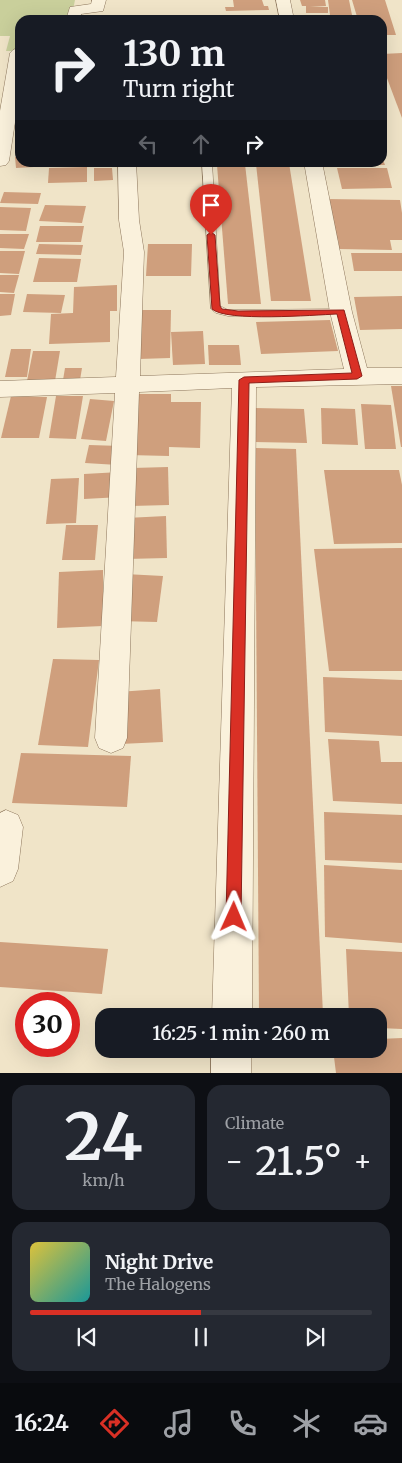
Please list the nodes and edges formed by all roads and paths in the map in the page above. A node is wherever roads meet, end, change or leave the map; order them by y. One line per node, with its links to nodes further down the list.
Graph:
1 (99, 0): 3 (street)
2 (283, 0): 4 (street)
3 (74, 15)
4 (286, 15)
5 (15, 71): 6 (street)
6 (0, 161)
7 (126, 167): 14 (street)
8 (207, 167): 10 (lane)
9 (313, 167): 10 (street)
10 (341, 312): 11 (street)
11 (357, 376): 12 (street); 13 (street)
12 (402, 376)
13 (244, 380): 14 (street); 19 (street)
14 (126, 385): 15 (street); 16 (street)
15 (0, 388)
16 (110, 738)
17 (6, 827): 18 (street)
18 (0, 869)
19 (232, 1008)
20 (231, 1058): 21 (street)
21 (231, 1073)

